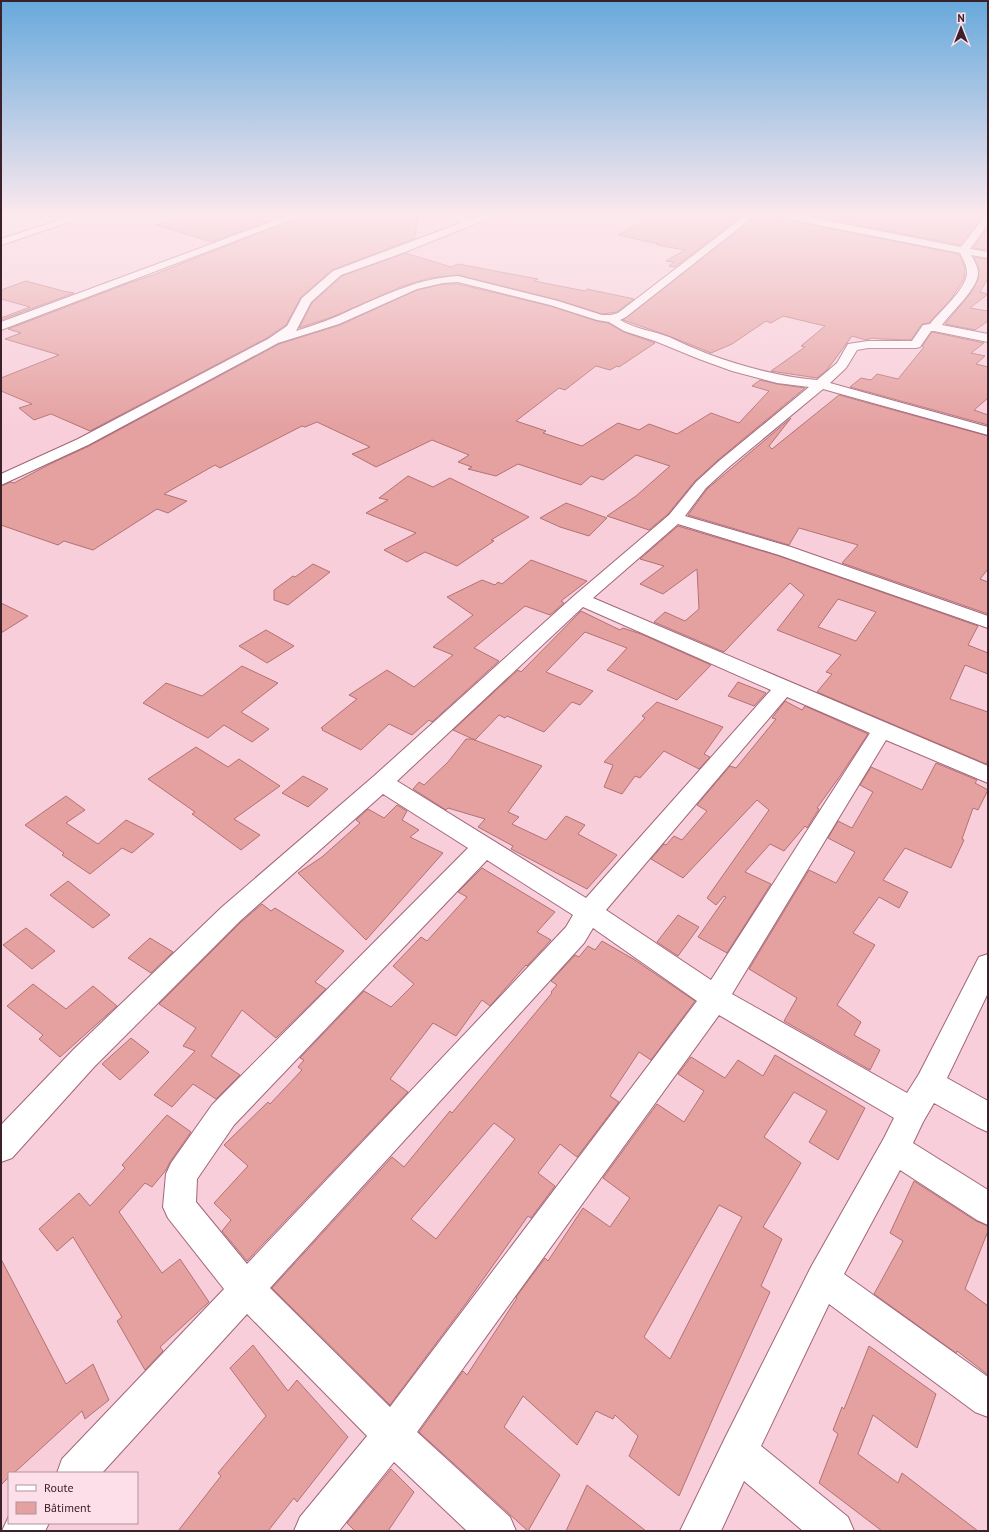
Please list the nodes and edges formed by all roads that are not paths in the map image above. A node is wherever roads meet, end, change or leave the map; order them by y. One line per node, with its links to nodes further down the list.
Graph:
1 (110, 285): 8 (street)
2 (323, 285): 11 (street)
3 (414, 285): 11 (street)
4 (484, 285): 7 (street)
5 (660, 285): 7 (street)
6 (966, 285): 9 (street)
7 (612, 318): 12 (street)
8 (1, 326)
9 (934, 327): 10 (street); 12 (street)
10 (988, 338)
11 (272, 342): 14 (street)
12 (819, 384): 13 (street); 15 (street)
13 (988, 431)
14 (1, 480)
15 (675, 518): 16 (street); 17 (street)
16 (581, 599): 18 (street); 21 (street)
17 (988, 622)
18 (784, 688): 19 (street); 23 (street)
19 (882, 730): 20 (street); 25 (street)
20 (988, 775)
21 (382, 782): 22 (street); 28 (street)
22 (484, 847): 23 (street); 32 (street)
23 (589, 912): 25 (street); 32 (street)
24 (988, 965): 26 (street)
25 (715, 998): 26 (street); 34 (street)
26 (921, 1098): 27 (street); 29 (street)
27 (988, 1117)
28 (1, 1147)
29 (895, 1149): 30 (street); 31 (street)
30 (988, 1209)
31 (823, 1279): 33 (street); 35 (street)
32 (246, 1289): 34 (street); 36 (street)
33 (988, 1399)
34 (392, 1435): 37 (street); 38 (street)
35 (738, 1451): 39 (street); 40 (street)
36 (77, 1472)
37 (314, 1531)
38 (496, 1531)
39 (700, 1531)
40 (834, 1531)

